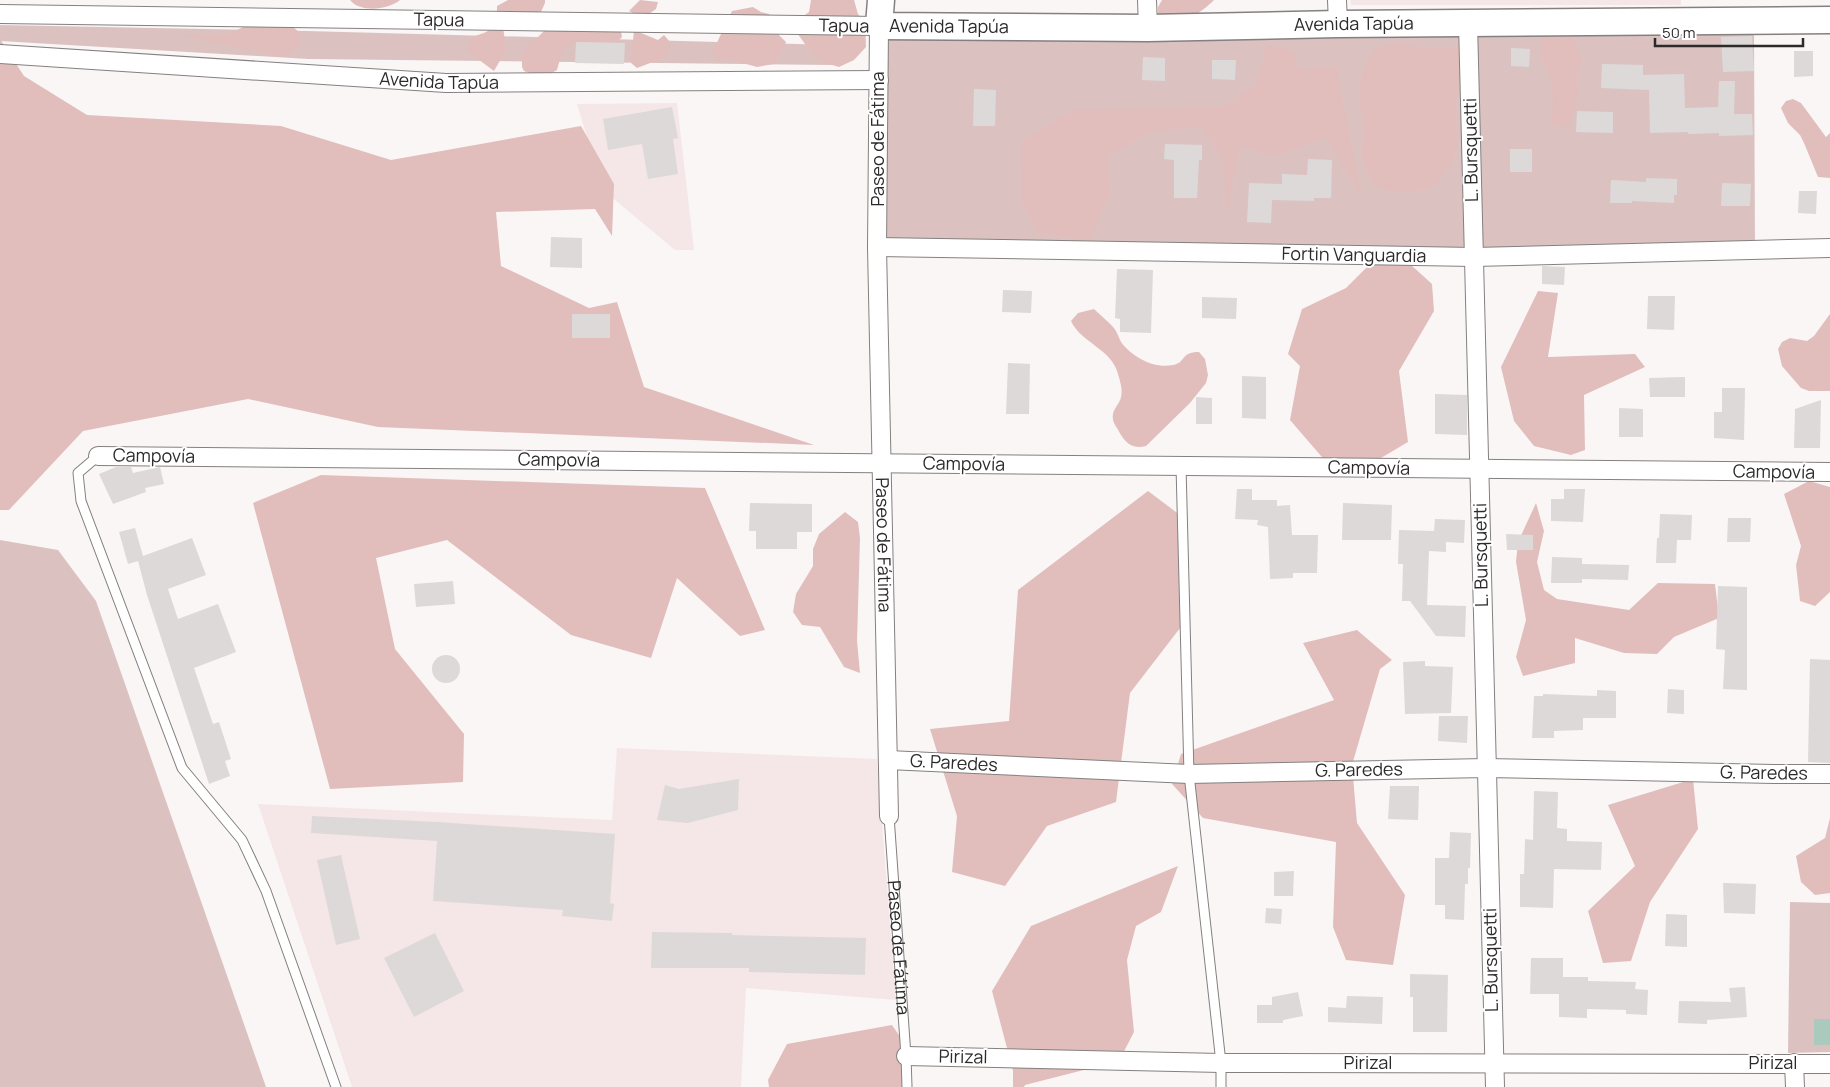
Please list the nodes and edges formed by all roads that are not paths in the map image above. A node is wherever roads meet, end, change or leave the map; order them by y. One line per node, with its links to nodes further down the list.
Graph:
1 (881, 0): 7 (street, Paseo de Fátima)
2 (1147, 0): 8 (street)
3 (1337, 12): 6 (street, Avenida Tapúa); 8 (street, Avenida Tapúa)
4 (0, 14): 7 (street, Tapua)
5 (1830, 20): 6 (street, Avenida Tapúa)
6 (1468, 23): 13 (street, L. Bursquetti)
7 (879, 26): 8 (street, Avenida Tapúa); 10 (street, Paseo de Fátima)
8 (1148, 28)
9 (0, 54): 10 (street, Avenida Tapúa)
10 (879, 80): 11 (street, Paseo de Fátima)
11 (877, 247): 13 (street, Fortin Vanguardia); 15 (street, Paseo de Fátima)
12 (1830, 248): 13 (street, Fortin Vanguardia)
13 (1474, 257): 17 (street, L. Bursquetti)
14 (98, 456): 15 (street, Campovía); 29 (lane)
15 (882, 463): 16 (street, Campovía); 19 (street, Paseo de Fátima)
16 (1182, 466): 17 (street, Campovía); 21 (lane)
17 (1479, 470): 18 (street, Campovía); 20 (street, L. Bursquetti)
18 (1830, 472)
19 (888, 760): 21 (street, G. Paredes); 23 (street, Paseo de Fátima)
20 (1486, 768): 21 (street, G. Paredes); 22 (street, G. Paredes); 26 (street, L. Bursquetti)
21 (1189, 774): 25 (lane)
22 (1830, 774)
23 (889, 816): 24 (lane, Paseo de Fátima)
24 (906, 1056): 25 (street, Pirizal); 30 (lane, Paseo de Fátima)
25 (1222, 1063): 26 (street, Pirizal); 31 (lane)
26 (1494, 1063): 27 (street, Pirizal); 32 (street, L. Bursquetti)
27 (1794, 1063): 28 (street, Pirizal); 33 (street)
28 (1830, 1064)
29 (336, 1087)
30 (907, 1087)
31 (1221, 1087)
32 (1495, 1087)
33 (1795, 1087)

